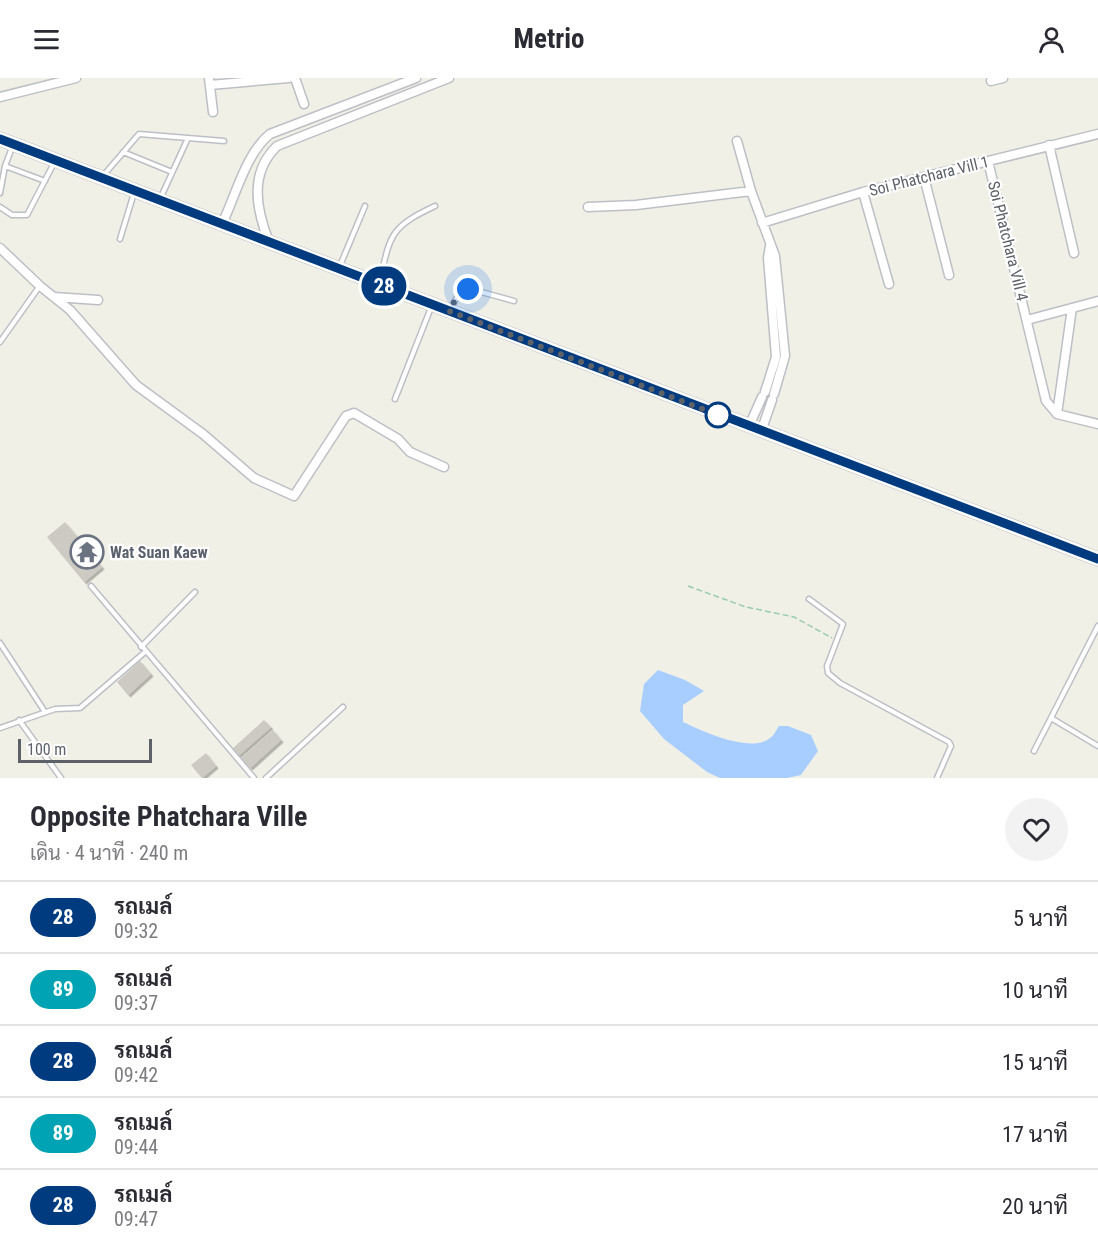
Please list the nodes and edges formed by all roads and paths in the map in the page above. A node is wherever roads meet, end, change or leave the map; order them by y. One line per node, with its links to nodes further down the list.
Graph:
1 (76, 78): 10 (street)
2 (289, 78): 8 (street)
3 (295, 78): 11 (street)
4 (416, 78): 9 (street)
5 (449, 78): 12 (street)
6 (1004, 78): 7 (street)
7 (991, 81)
8 (209, 82): 13 (street)
9 (382, 91): 12 (street); 14 (street)
10 (0, 97)
11 (304, 104)
12 (386, 104): 15 (street)
13 (213, 112)
14 (307, 119): 15 (street); 29 (street)
15 (311, 133): 32 (street)
16 (1098, 134): 22 (street, Soi Phatchara Vill 1)
17 (188, 138): 19 (lane); 23 (lane); 27 (lane)
18 (0, 139): 21 (main road)
19 (224, 141)
20 (737, 141): 34 (street)
21 (13, 144): 24 (main road); 26 (lane)
22 (1049, 145): 25 (street, Soi Phatchara Vill 1); 47 (street)
23 (122, 152): 27 (lane); 28 (lane)
24 (56, 160): 28 (main road); 31 (lane)
25 (988, 161): 30 (street, Soi Phatchara Vill 1); 60 (street, Soi Phatchara Vill 4)
26 (5, 166): 31 (lane); 36 (lane)
27 (172, 172): 37 (lane)
28 (102, 177): 33 (main road)
29 (244, 177): 32 (street); 43 (street)
30 (924, 177): 35 (street, Soi Phatchara Vill 1); 49 (street)
31 (45, 181): 40 (lane)
32 (257, 182): 45 (street)
33 (134, 190): 37 (main road); 44 (lane)
34 (751, 191): 41 (street); 42 (street)
35 (863, 192): 42 (street, Soi Phatchara Vill 1); 51 (street)
36 (0, 194)
37 (160, 200): 43 (main road)
38 (365, 206): 48 (lane)
39 (435, 206): 50 (lane)
40 (0, 207)
41 (588, 207)
42 (762, 223): 62 (street)
43 (222, 224): 45 (main road)
44 (120, 239)
45 (269, 242): 48 (main road)
46 (0, 248): 52 (street)
47 (1074, 253)
48 (339, 269): 50 (main road)
49 (949, 275)
50 (379, 284): 57 (main road)
51 (889, 284)
52 (40, 286): 53 (street); 61 (lane)
53 (54, 297): 54 (street); 67 (street)
54 (98, 300)
55 (514, 301): 59 (lane)
56 (1098, 301): 58 (street, Soi Phatchara Vill 4)
57 (432, 304): 59 (main road); 63 (lane)
58 (1072, 308): 60 (street, Soi Phatchara Vill 4); 64 (street)
59 (449, 311): 66 (main road)
60 (1027, 320): 64 (street, Soi Phatchara Vill 4)
61 (0, 342)
62 (780, 357): 66 (street); 66 (street)
63 (395, 399)
64 (1057, 414): 65 (street)
65 (1098, 424)
66 (756, 426): 68 (main road)
67 (444, 467)
68 (1098, 559)
69 (91, 586): 76 (lane)
70 (688, 586): 74 (path)
71 (195, 592): 76 (lane)
72 (809, 599): 74 (lane)
73 (1098, 626): 80 (lane)
74 (838, 641): 88 (lane)
75 (0, 643): 79 (lane)
76 (141, 648): 77 (lane)
77 (145, 652): 79 (lane); 86 (lane)
78 (343, 707): 87 (lane)
79 (45, 712): 81 (lane)
80 (1051, 718): 83 (lane); 84 (lane)
81 (19, 720): 82 (lane); 85 (lane)
82 (0, 728)
83 (1098, 746)
84 (1034, 751)
85 (61, 778)
86 (254, 778)
87 (266, 778)
88 (937, 778)

